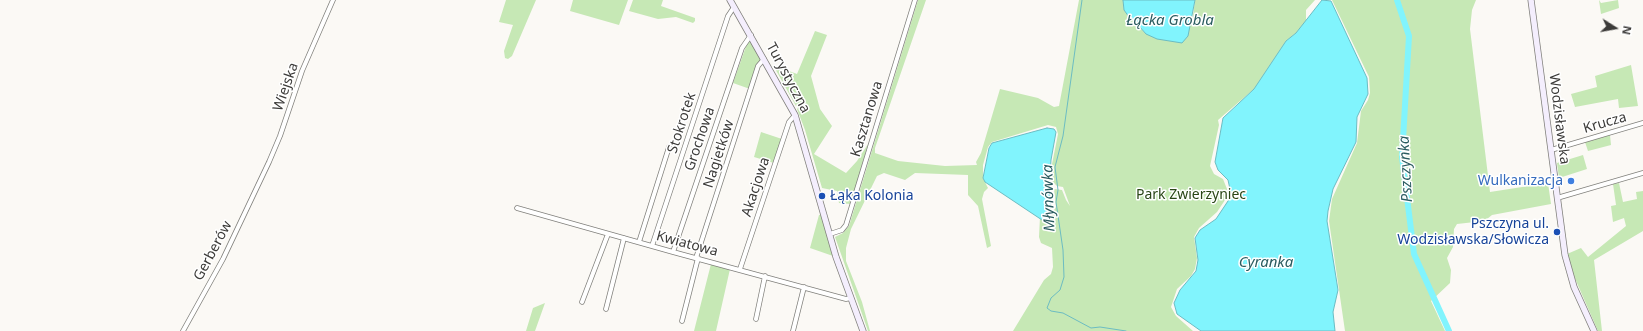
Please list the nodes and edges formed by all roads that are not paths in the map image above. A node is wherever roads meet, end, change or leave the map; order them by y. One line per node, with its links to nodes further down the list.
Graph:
1 (333, 0): 13 (street, Wiejska)
2 (915, 0): 17 (street, Kasztanowa)
3 (1532, 0): 11 (main road, Wodzisławska)
4 (732, 1): 5 (main road, Turystyczna)
5 (734, 7): 6 (main road, Turystyczna); 20 (street, Stokrotek)
6 (751, 35): 7 (main road, Turystyczna); 21 (street, Grochowa)
7 (764, 59): 8 (main road, Turystyczna); 22 (street, Nagietków)
8 (795, 115): 17 (main road, Turystyczna); 23 (street, Akacjowa)
9 (1643, 123): 11 (street, Krucza)
10 (670, 148): 19 (street)
11 (1551, 150): 14 (main road, Wodzisławska)
12 (1643, 173): 14 (street)
13 (260, 181): 31 (street, Gerberów)
14 (1557, 198): 34 (main road, Wodzisławska)
15 (517, 208): 16 (street, Kwiatowa)
16 (608, 234): 18 (street, Kwiatowa); 27 (street)
17 (830, 234): 26 (main road, Turystyczna)
18 (624, 238): 19 (street, Kwiatowa); 28 (street)
19 (639, 242): 20 (street, Kwiatowa)
20 (652, 246): 21 (street, Kwiatowa)
21 (673, 252): 22 (street, Kwiatowa)
22 (697, 258): 23 (street, Kwiatowa); 30 (street, Nagietków)
23 (740, 269): 24 (street, Kwiatowa)
24 (765, 276): 25 (street, Kwiatowa); 29 (street)
25 (804, 287): 26 (street, Kwiatowa); 32 (street)
26 (851, 298): 33 (main road, Turystyczna)
27 (582, 302)
28 (606, 309)
29 (756, 319)
30 (682, 321)
31 (183, 331)
32 (793, 331)
33 (863, 331)
34 (1594, 331)

